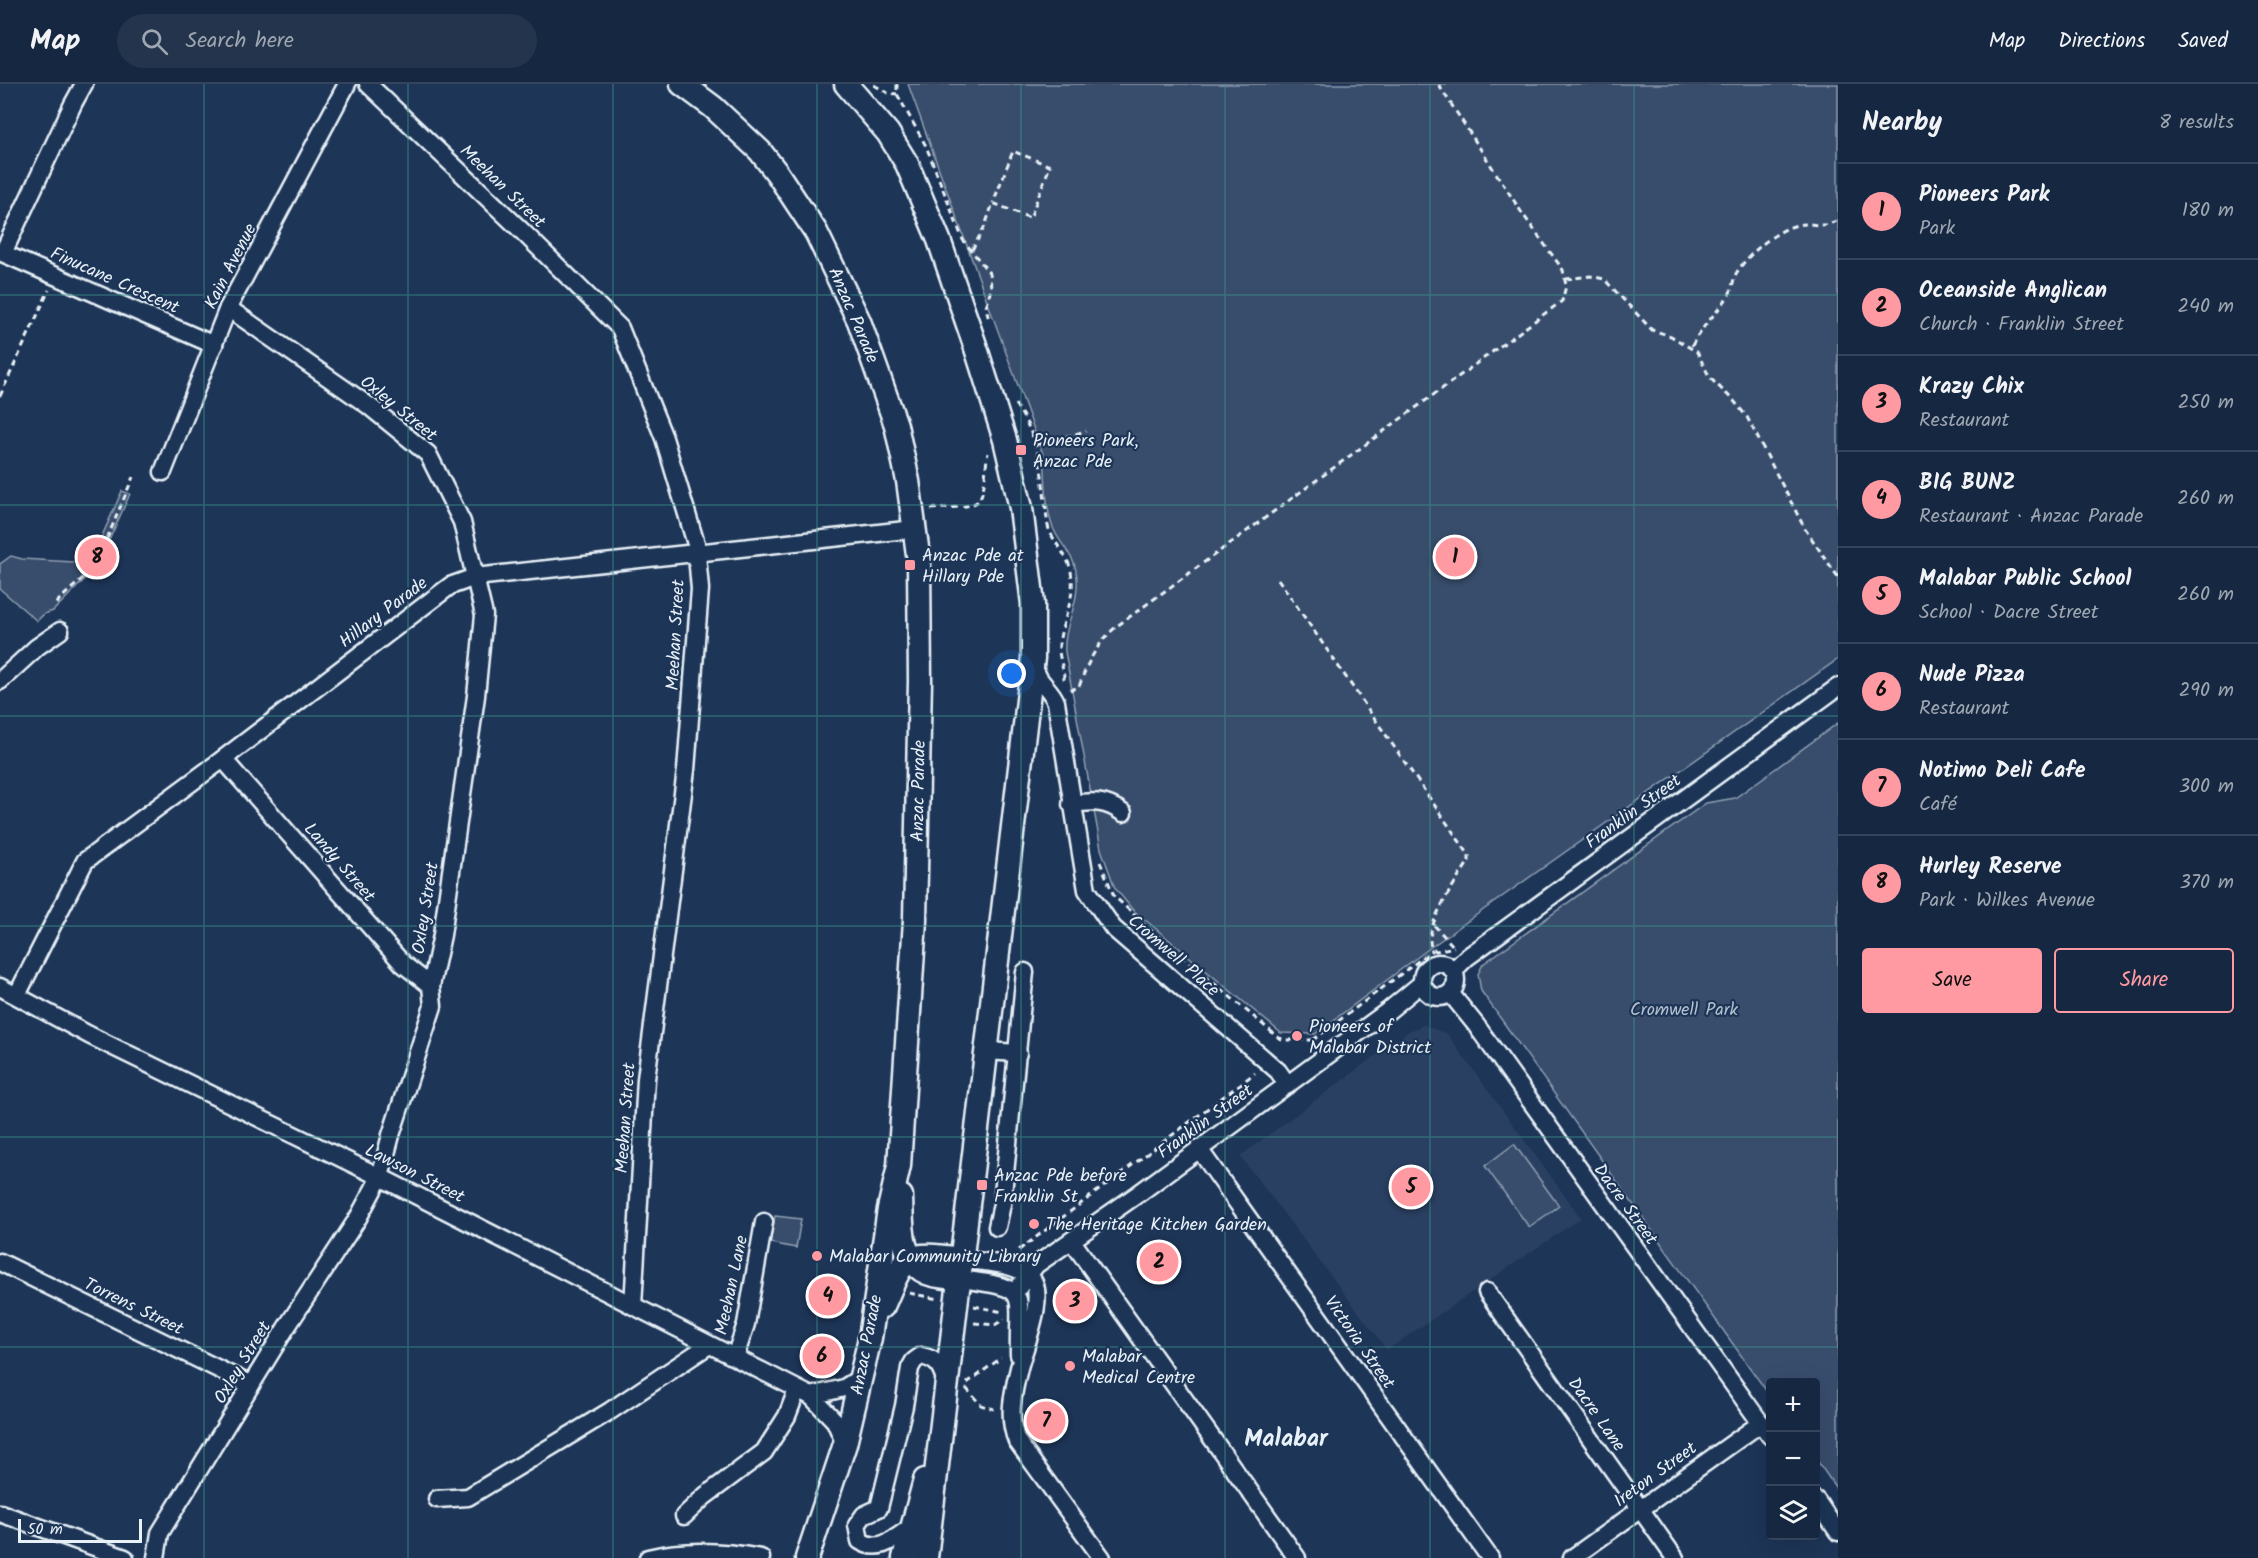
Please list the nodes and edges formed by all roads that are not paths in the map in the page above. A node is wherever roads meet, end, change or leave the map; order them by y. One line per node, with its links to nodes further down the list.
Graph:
1 (84, 84): 6 (street)
2 (347, 84): 7 (street, Kain Avenue)
3 (368, 84): 11 (street, Meehan Street)
4 (682, 84): 10 (main road, Anzac Parade)
5 (846, 84): 14 (main road)
6 (2, 252): 8 (street, Finucane Crescent)
7 (228, 308): 8 (street, Kain Avenue); 12 (street, Oxley Street)
8 (214, 345): 9 (street, Kain Avenue)
9 (163, 472)
10 (919, 520): 11 (street, Hillary Parade); 31 (main road, Anzac Parade)
11 (696, 552): 12 (street, Hillary Parade); 42 (street, Meehan Street)
12 (475, 577): 17 (street, Hillary Parade); 23 (street, Oxley Street)
13 (60, 631): 15 (street)
14 (1033, 658): 18 (street, Cromwell Place); 27 (main road)
15 (0, 681)
16 (1838, 687): 20 (street, Franklin Street)
17 (223, 759): 23 (street, Landy Street); 26 (street, Hillary Parade)
18 (1071, 804): 19 (street); 29 (street, Cromwell Place)
19 (1123, 813)
20 (1458, 958): 22 (street, Franklin Street); 25 (street)
21 (1025, 972): 28 (street)
22 (1422, 983): 25 (street); 29 (street, Franklin Street)
23 (431, 986): 32 (street, Oxley Street)
24 (0, 987): 26 (street, Lawson Street)
25 (1451, 994): 52 (street, Dacre Street)
26 (17, 995): 32 (street, Lawson Street)
27 (986, 1051): 28 (street); 38 (main road)
28 (1018, 1053): 34 (street)
29 (1288, 1085): 30 (street, Franklin Street)
30 (1199, 1149): 35 (street, Franklin Street); 71 (street, Victoria Street)
31 (899, 1166): 36 (main road); 43 (main road, Anzac Parade)
32 (380, 1177): 42 (street, Lawson Street); 49 (street, Oxley Street)
33 (764, 1222): 45 (street, Meehan Lane)
34 (997, 1227)
35 (1072, 1242): 39 (street, Franklin Street); 70 (street)
36 (911, 1258): 38 (main road); 43 (main road)
37 (0, 1262): 49 (street, Torrens Street)
38 (961, 1269): 39 (street); 40 (street); 48 (main road)
39 (1028, 1275): 40 (street, Franklin Street); 46 (street)
40 (1016, 1292): 46 (street)
41 (1487, 1292): 56 (street, Dacre Lane)
42 (633, 1306): 44 (street, Lawson Street)
43 (870, 1338): 47 (main road, Anzac Parade)
44 (709, 1345): 45 (street, Lawson Street); 54 (street)
45 (735, 1356): 50 (street, Lawson Street)
46 (1019, 1368): 69 (street)
47 (860, 1378): 50 (street); 53 (main road, Anzac Parade)
48 (956, 1384): 51 (main road); 61 (street)
49 (251, 1385): 63 (street, Oxley Street)
50 (804, 1393): 53 (street, Lawson Street); 58 (street)
51 (943, 1424): 59 (main road); 68 (main road)
52 (1766, 1430): 56 (street, Ireton Street)
53 (845, 1444): 66 (main road, Anzac Parade)
54 (437, 1499)
55 (1820, 1507): 60 (street)
56 (1640, 1508): 72 (street, Ireton Street); 73 (street, Dacre Lane)
57 (0, 1513): 62 (street)
58 (684, 1516)
59 (910, 1528): 61 (street); 67 (main road)
60 (1838, 1532)
61 (858, 1549)
62 (125, 1558)
63 (156, 1558)
64 (648, 1558): 65 (street)
65 (761, 1558)
66 (807, 1558)
67 (904, 1558)
68 (926, 1558)
69 (1102, 1558)
70 (1297, 1558)
71 (1490, 1558)
72 (1572, 1558)
73 (1675, 1558)

